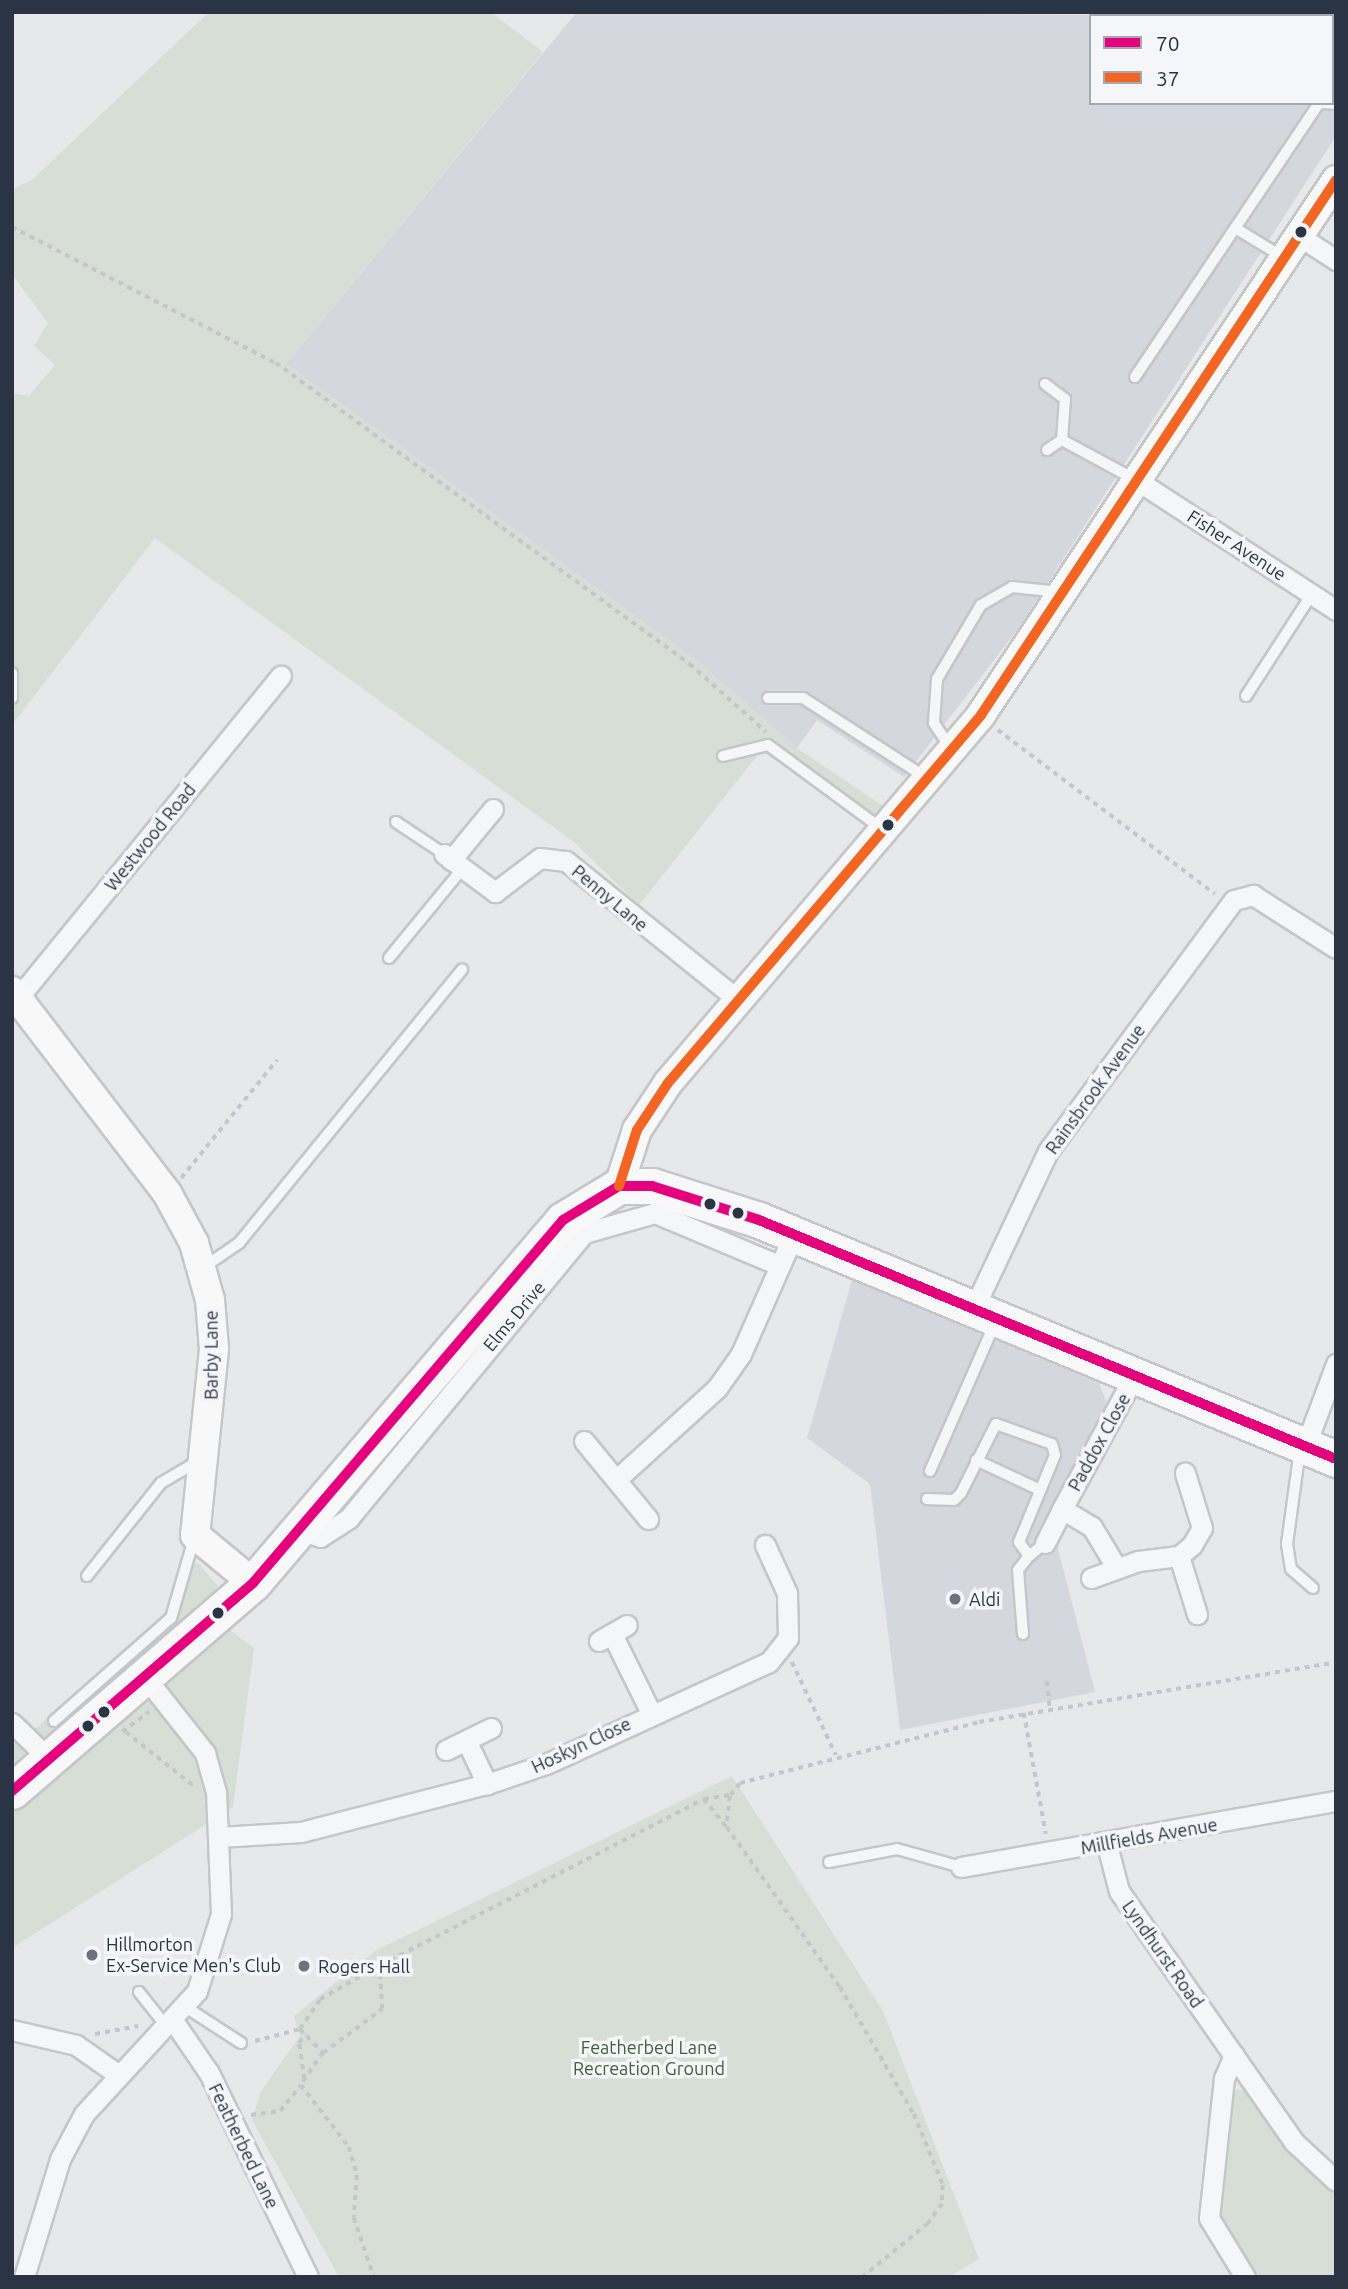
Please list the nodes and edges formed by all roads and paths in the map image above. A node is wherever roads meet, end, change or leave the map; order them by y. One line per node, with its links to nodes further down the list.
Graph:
1 (1318, 105): 4 (lane)
2 (1336, 180): 5 (main road)
3 (12, 227): 21 (path)
4 (1236, 228): 5 (lane); 7 (lane)
5 (1292, 247): 6 (street); 11 (main road)
6 (1336, 260)
7 (1135, 376)
8 (1045, 384): 9 (lane)
9 (1062, 440): 10 (lane); 11 (lane)
10 (1047, 450)
11 (1138, 481): 12 (main road); 13 (street, Fisher Avenue)
12 (1064, 593): 20 (main road); 22 (lane)
13 (1312, 594): 14 (street, Fisher Avenue); 17 (lane)
14 (1336, 610)
15 (12, 673): 18 (lane)
16 (281, 676): 33 (street, Westwood Road)
17 (1246, 696)
18 (12, 698)
19 (768, 698): 24 (lane)
20 (977, 719): 22 (main road); 29 (path)
21 (776, 740)
22 (952, 751): 24 (main road)
23 (723, 756): 27 (lane)
24 (929, 779): 27 (main road)
25 (493, 808): 28 (street)
26 (396, 822): 28 (lane)
27 (886, 831): 34 (main road)
28 (453, 860): 31 (lane); 34 (street, Penny Lane)
29 (1224, 914): 30 (street, Rainsbrook Avenue); 40 (street, Rainsbrook Avenue)
30 (1336, 948)
31 (389, 958)
32 (462, 970): 39 (lane)
33 (15, 995): 37 (main road, Barby Lane)
34 (737, 999): 36 (main road)
35 (278, 1060): 37 (path)
36 (619, 1186): 38 (highway); 54 (highway)
37 (167, 1193): 39 (main road, Barby Lane)
38 (786, 1251): 40 (highway); 49 (street); 54 (street, Elms Drive)
39 (201, 1269): 45 (main road, Barby Lane)
40 (984, 1317): 42 (highway); 47 (lane)
41 (1336, 1364): 44 (street)
42 (1133, 1378): 44 (highway); 52 (street, Paddox Close)
43 (584, 1441): 49 (street)
44 (1314, 1451): 63 (lane)
45 (204, 1459): 55 (main road, Barby Lane); 60 (lane)
46 (976, 1460): 50 (lane); 50 (lane); 51 (lane)
47 (930, 1471)
48 (1185, 1473): 58 (street)
49 (617, 1479): 53 (street)
50 (1040, 1490): 57 (lane)
51 (927, 1499)
52 (1062, 1509): 57 (street); 59 (street, Paddox Close)
53 (648, 1519)
54 (299, 1530): 62 (highway)
55 (195, 1535): 62 (main road); 74 (lane)
56 (765, 1545): 67 (street)
57 (1037, 1549): 66 (lane)
58 (1179, 1556): 59 (street); 64 (street)
59 (1116, 1567): 61 (street)
60 (87, 1576)
61 (1091, 1578)
62 (253, 1583): 70 (highway)
63 (1313, 1588)
64 (1197, 1614)
65 (613, 1633): 72 (street)
66 (1023, 1634)
67 (784, 1647): 72 (street, Hoskyn Close); 81 (path)
68 (1336, 1662): 71 (path)
69 (1047, 1681): 71 (path)
70 (148, 1693): 77 (path); 82 (highway); 90 (street)
71 (1050, 1708): 73 (path)
72 (651, 1713): 83 (street, Hoskyn Close)
73 (1024, 1713): 81 (path); 92 (path)
74 (54, 1721)
75 (12, 1723): 82 (street)
76 (491, 1727): 79 (street)
77 (127, 1731): 78 (path); 85 (path)
78 (117, 1734)
79 (467, 1742): 80 (street); 83 (street)
80 (446, 1750)
81 (836, 1755): 86 (path)
82 (49, 1759): 84 (highway)
83 (487, 1784): 90 (street, Hoskyn Close)
84 (12, 1791)
85 (208, 1791)
86 (730, 1795): 87 (path); 89 (path)
87 (704, 1799): 89 (path); 95 (path)
88 (1336, 1801): 91 (street, Millfields Avenue)
89 (727, 1827): 112 (path)
90 (219, 1837): 97 (street)
91 (1107, 1845): 92 (street, Millfields Avenue); 104 (street, Lyndhurst Road)
92 (1050, 1853): 94 (street, Millfields Avenue)
93 (829, 1862): 94 (lane)
94 (961, 1867)
95 (379, 1966): 98 (path); 103 (path)
96 (139, 1992): 97 (lane)
97 (170, 2016): 100 (path); 102 (lane); 105 (street); 107 (street, Featherbed Lane)
98 (300, 2029): 101 (path); 102 (path)
99 (12, 2031): 105 (street)
100 (82, 2032)
101 (305, 2034): 103 (path); 106 (path)
102 (241, 2043)
103 (323, 2053): 106 (path)
104 (1234, 2055): 108 (street, Lyndhurst Road); 113 (street)
105 (116, 2073): 109 (street)
106 (303, 2083): 107 (path); 111 (path)
107 (234, 2126): 110 (street, Featherbed Lane)
108 (1336, 2181)
109 (24, 2277)
110 (308, 2277)
111 (374, 2277)
112 (863, 2277)
113 (1245, 2277)

